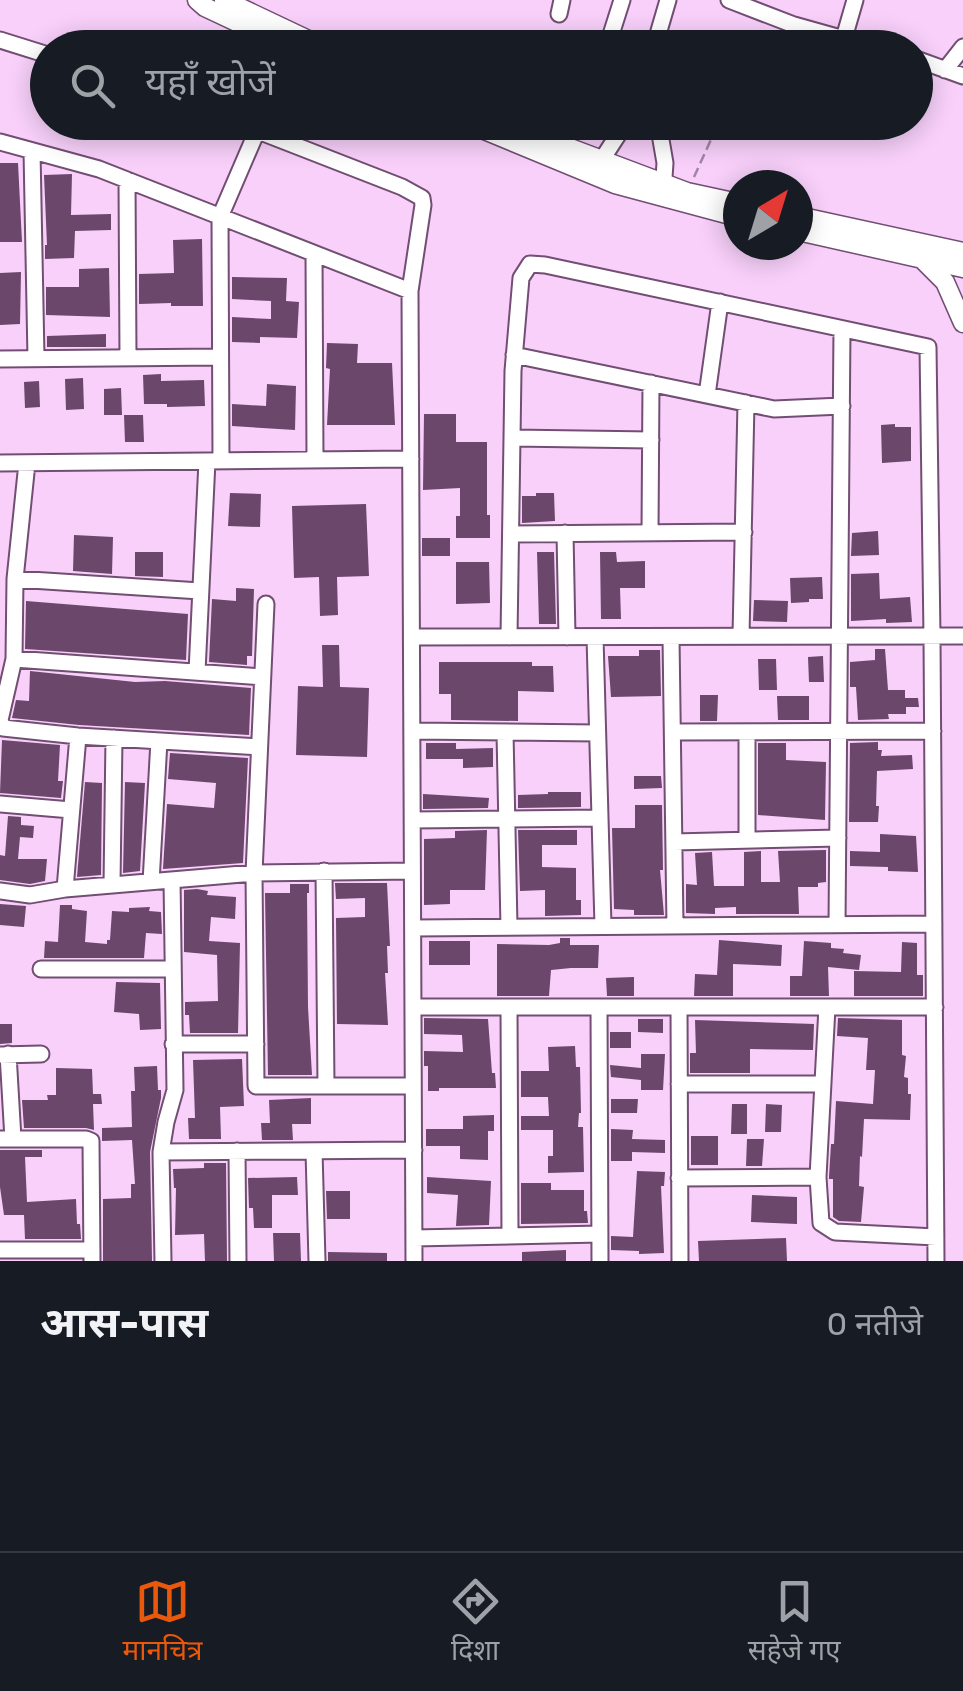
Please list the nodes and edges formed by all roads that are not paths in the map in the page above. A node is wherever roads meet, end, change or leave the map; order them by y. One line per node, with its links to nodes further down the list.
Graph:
1 (197, 0): 8 (main road)
2 (224, 0): 9 (main road)
3 (622, 0): 10 (street)
4 (668, 0): 11 (street)
5 (729, 0): 7 (street)
6 (855, 0): 13 (street)
7 (760, 5): 12 (street)
8 (253, 30)
9 (287, 30)
10 (612, 30)
11 (659, 30)
12 (811, 30)
13 (846, 30)
14 (0, 40): 16 (street)
15 (963, 47): 18 (street)
16 (30, 49)
17 (933, 65): 18 (street)
18 (945, 70): 19 (street)
19 (963, 76)
20 (254, 140): 33 (street)
21 (281, 140): 40 (street)
22 (509, 140): 30 (main road)
23 (547, 140): 28 (main road)
24 (614, 140): 28 (street)
25 (661, 140): 30 (street)
26 (0, 142): 27 (street)
27 (32, 151): 29 (street); 46 (street)
28 (601, 161): 30 (main road)
29 (127, 180): 33 (street); 47 (street)
30 (663, 190): 31 (main road); 32 (main road)
31 (723, 200)
32 (723, 212)
33 (220, 217): 37 (street); 48 (street)
34 (813, 219): 36 (main road)
35 (813, 233): 38 (main road)
36 (963, 252)
37 (314, 254): 40 (street); 56 (street)
38 (921, 258): 39 (main road); 42 (main road)
39 (963, 268)
40 (410, 292): 55 (street)
41 (720, 302): 43 (street); 44 (street); 50 (street)
42 (963, 322)
43 (842, 329): 52 (street); 71 (street)
44 (514, 355): 49 (street); 53 (street)
45 (0, 358): 46 (street)
46 (36, 358): 47 (street)
47 (128, 358): 48 (street)
48 (220, 358): 57 (street)
49 (652, 384): 50 (street); 54 (street)
50 (707, 395): 51 (street)
51 (746, 403): 52 (street); 61 (street)
52 (842, 406): 70 (street)
53 (512, 438): 54 (street); 63 (street)
54 (651, 440): 60 (street)
55 (411, 459): 56 (street); 73 (street)
56 (315, 460): 57 (street)
57 (214, 461): 58 (street); 65 (street)
58 (27, 463): 59 (street); 64 (street)
59 (0, 464)
60 (650, 532): 61 (street); 62 (street)
61 (744, 532): 69 (street)
62 (565, 533): 63 (street); 67 (street)
63 (510, 534): 74 (street)
64 (15, 579): 65 (street); 76 (street)
65 (200, 591): 77 (street)
66 (266, 604): 78 (street)
67 (567, 636): 74 (street); 75 (street)
68 (672, 636): 69 (street); 75 (street); 83 (street)
69 (741, 636): 70 (street)
70 (840, 636): 71 (street); 85 (street)
71 (932, 636): 72 (street); 86 (street)
72 (963, 636)
73 (412, 637): 74 (street); 80 (street)
74 (509, 637)
75 (595, 637): 82 (street)
76 (14, 659): 77 (street); 79 (street)
77 (197, 672): 78 (street)
78 (262, 676): 90 (street)
79 (0, 720): 87 (street)
80 (412, 731): 81 (street); 95 (street)
81 (505, 732): 82 (street); 94 (street)
82 (597, 732): 93 (street)
83 (673, 732): 84 (street); 98 (street)
84 (747, 732): 85 (street); 97 (street)
85 (839, 732): 86 (street); 96 (street)
86 (933, 732): 107 (street)
87 (78, 736): 88 (street); 92 (street)
88 (114, 738): 89 (street); 104 (street)
89 (159, 740): 90 (street); 103 (street)
90 (260, 746): 101 (street)
91 (0, 804): 92 (street)
92 (71, 810): 105 (street)
93 (600, 818): 94 (street); 109 (street)
94 (507, 819): 95 (street); 111 (street)
95 (412, 820): 99 (street)
96 (838, 838): 97 (street); 108 (street)
97 (747, 840): 98 (street)
98 (674, 842): 110 (street)
99 (412, 870): 100 (street); 112 (street)
100 (324, 871): 101 (street); 127 (street)
101 (254, 874): 102 (street); 122 (street)
102 (172, 880): 103 (street); 114 (street)
103 (151, 882): 104 (street)
104 (112, 885): 105 (street)
105 (64, 889): 106 (street)
106 (0, 891)
107 (934, 924): 108 (street); 120 (street)
108 (837, 925): 110 (street)
109 (602, 926): 110 (street); 111 (street)
110 (676, 926)
111 (509, 927): 112 (street)
112 (413, 928): 115 (street)
113 (41, 968): 114 (street)
114 (173, 968): 121 (street)
115 (413, 1007): 116 (street); 128 (street)
116 (509, 1007): 117 (street); 137 (street)
117 (599, 1007): 118 (street); 136 (street)
118 (679, 1007): 119 (street); 125 (street)
119 (827, 1007): 120 (street); 126 (street)
120 (935, 1007): 138 (street)
121 (173, 1044): 122 (street); 132 (street)
122 (256, 1044): 127 (street)
123 (4, 1054): 124 (street); 129 (street)
124 (41, 1054)
125 (679, 1084): 126 (street); 135 (street)
126 (823, 1084): 134 (street)
127 (326, 1086): 128 (street)
128 (413, 1086): 130 (street)
129 (7, 1139): 141 (street)
130 (414, 1150): 131 (street); 139 (street)
131 (314, 1151): 133 (street); 144 (street)
132 (162, 1152): 133 (street); 142 (street)
133 (237, 1152): 143 (street)
134 (818, 1177): 135 (street); 138 (street)
135 (679, 1178): 147 (street)
136 (600, 1234): 137 (street); 146 (street)
137 (510, 1236): 139 (street)
138 (936, 1237): 148 (street)
139 (414, 1238): 145 (street)
140 (0, 1250): 141 (street)
141 (92, 1256)
142 (163, 1261)
143 (238, 1261)
144 (317, 1261)
145 (414, 1261)
146 (600, 1261)
147 (680, 1261)
148 (936, 1261)

